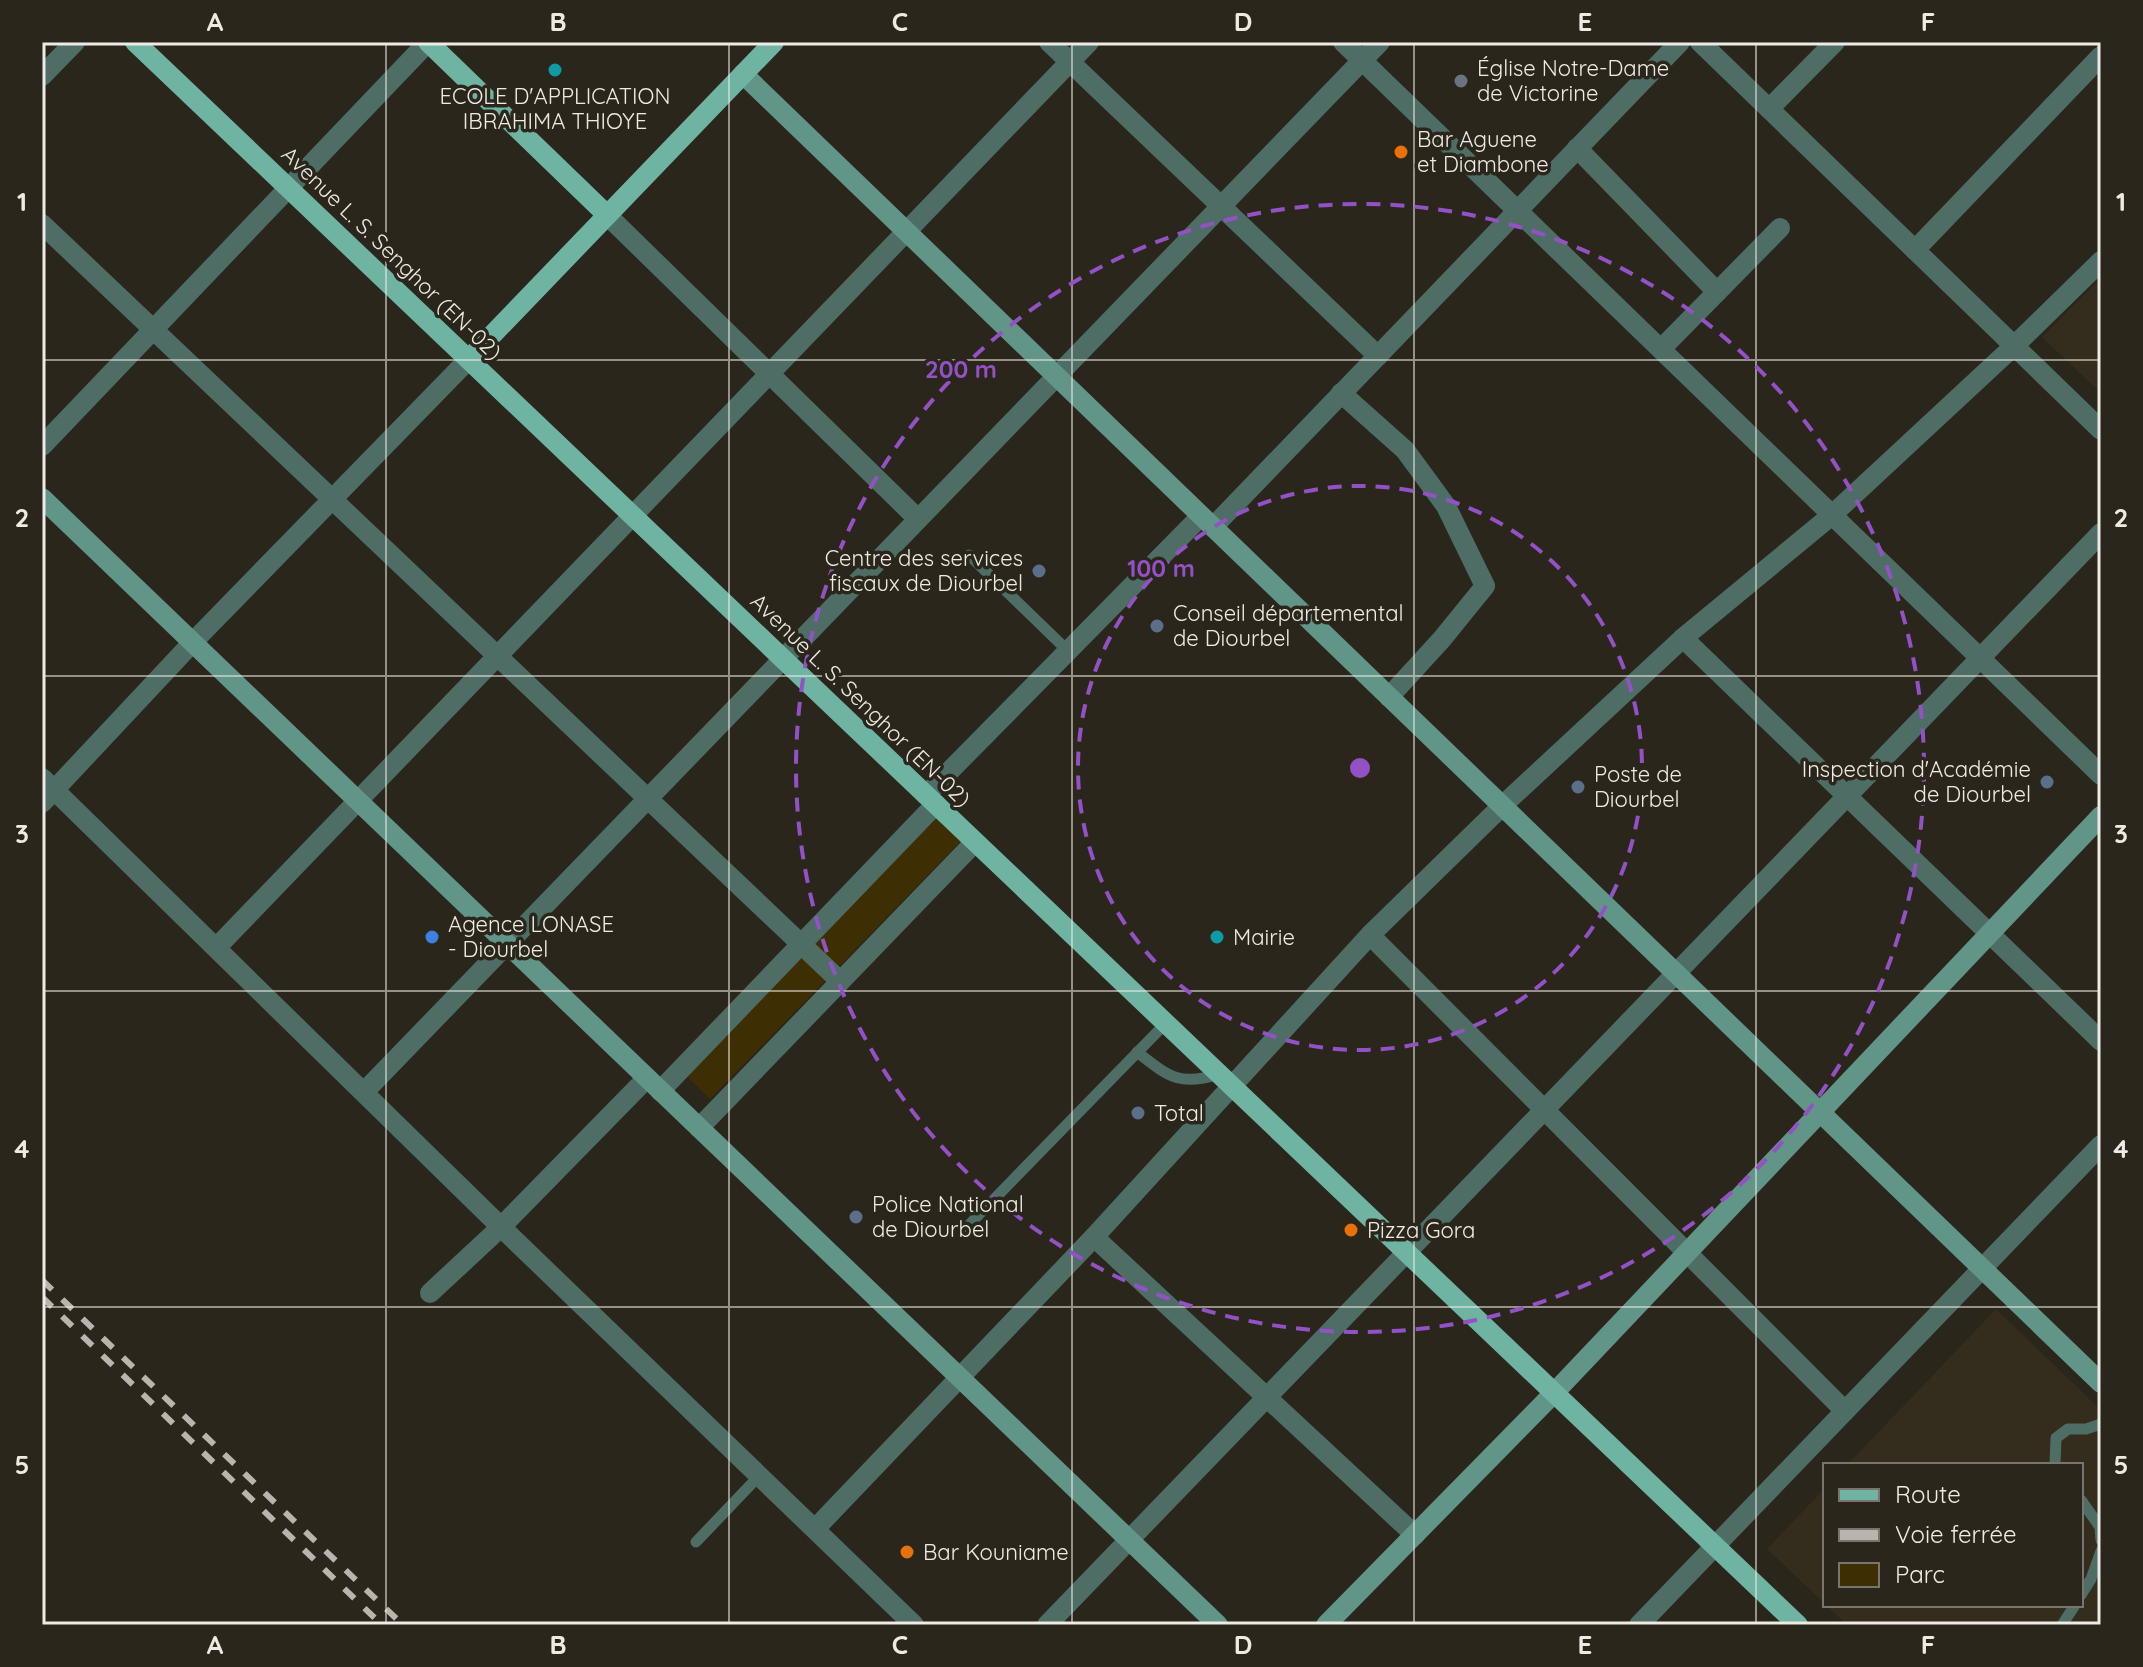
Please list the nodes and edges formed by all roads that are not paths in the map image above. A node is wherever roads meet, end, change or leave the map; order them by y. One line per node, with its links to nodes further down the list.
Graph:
1 (75, 42): 16 (street)
2 (135, 42): 19 (main road, Avenue L. S. Senghor (EN-02))
3 (428, 42): 19 (street); 22 (main road)
4 (774, 42): 15 (main road)
5 (1049, 42): 14 (street)
6 (1089, 42): 14 (street)
7 (1343, 42): 13 (street)
8 (1380, 42): 13 (street)
9 (1680, 42): 18 (street)
10 (1700, 42): 17 (street)
11 (1835, 42): 17 (street)
12 (2101, 56): 26 (street)
13 (1362, 60): 20 (street); 21 (street)
14 (1069, 62): 20 (street); 25 (street)
15 (743, 74): 22 (main road); 25 (street)
16 (42, 76)
17 (1769, 109): 26 (street)
18 (1577, 148): 21 (street); 28 (street)
19 (289, 188): 29 (street); 33 (main road, Avenue L. S. Senghor (EN-02))
20 (1221, 206): 32 (street); 35 (street)
21 (1517, 211): 31 (street); 32 (street)
22 (607, 215): 33 (main road); 34 (street)
23 (42, 224): 29 (street)
24 (1780, 228): 28 (street)
25 (907, 231): 34 (street); 35 (street)
26 (1915, 250): 30 (street)
27 (2101, 261): 30 (street)
28 (1717, 292): 31 (street)
29 (153, 330): 38 (street); 40 (street)
30 (2014, 346): 37 (street); 41 (street)
31 (1661, 349): 41 (street)
32 (1378, 356): 36 (street)
33 (469, 359): 40 (street); 42 (main road, Avenue L. S. Senghor (EN-02))
34 (769, 373): 42 (street); 43 (street)
35 (1057, 376): 43 (street); 44 (street)
36 (1341, 393): 44 (street); 53 (street)
37 (2101, 430)
38 (42, 446)
39 (42, 498): 48 (street)
40 (331, 499): 48 (street); 50 (street)
41 (1832, 515): 47 (street); 51 (street)
42 (633, 516): 50 (street); 52 (main road, Avenue L. S. Senghor (EN-02))
43 (918, 519): 52 (street)
44 (1207, 521): 49 (street); 53 (street)
45 (2101, 533): 51 (street)
46 (969, 555): 49 (lane)
47 (1683, 638): 56 (street); 60 (street)
48 (192, 643): 55 (street); 59 (street)
49 (1068, 651): 58 (street)
50 (497, 656): 57 (street); 59 (street)
51 (1980, 658): 54 (street); 56 (street)
52 (783, 659): 57 (street); 58 (main road, Avenue L. S. Senghor (EN-02))
53 (1389, 697): 60 (street)
54 (2101, 775)
55 (46, 790): 67 (street)
56 (1847, 796): 63 (street); 68 (street)
57 (647, 799): 65 (street); 66 (street)
58 (931, 799): 62 (main road, Avenue L. S. Senghor (EN-02)); 65 (street)
59 (358, 801): 66 (street); 67 (street)
60 (1502, 806): 64 (street); 68 (street)
61 (2101, 816): 63 (street)
62 (975, 842): 69 (street); 70 (main road, Avenue L. S. Senghor (EN-02))
63 (1989, 933): 71 (street); 77 (street)
64 (1370, 935): 73 (street); 76 (street)
65 (800, 943): 69 (street); 74 (street)
66 (507, 944): 74 (street); 75 (street)
67 (217, 947): 75 (street)
68 (1676, 973): 76 (street); 77 (street)
69 (840, 981): 78 (street)
70 (1166, 1023): 72 (lane); 73 (main road, Avenue L. S. Senghor (EN-02))
71 (2101, 1041)
72 (1137, 1052): 73 (lane); 81 (lane)
73 (1225, 1079): 82 (street); 84 (main road, Avenue L. S. Senghor (EN-02))
74 (654, 1084): 78 (street); 80 (street)
75 (365, 1091): 80 (street)
76 (1544, 1110): 83 (street); 84 (street)
77 (1820, 1112): 83 (street); 85 (street)
78 (699, 1128): 87 (street)
79 (2101, 1145): 85 (street)
80 (501, 1227): 86 (street); 94 (street)
81 (965, 1229)
82 (1094, 1237): 87 (street); 90 (street)
83 (1687, 1252): 89 (street); 91 (street)
84 (1407, 1253): 89 (main road, Avenue L. S. Senghor (EN-02)); 90 (street)
85 (1982, 1268): 88 (street); 91 (street)
86 (430, 1293)
87 (959, 1377): 96 (street); 98 (street)
88 (2101, 1383)
89 (1554, 1393): 97 (street); 101 (main road, Avenue L. S. Senghor (EN-02))
90 (1267, 1398): 97 (street); 98 (street)
91 (1845, 1411): 101 (street)
92 (2101, 1424): 93 (lane)
93 (2055, 1463)
94 (759, 1476): 96 (street); 100 (lane)
95 (2083, 1503): 99 (lane)
96 (815, 1529): 105 (street)
97 (1415, 1535): 108 (street)
98 (1129, 1540): 106 (street); 107 (street)
99 (2101, 1540)
100 (696, 1542)
101 (1715, 1546): 109 (street); 110 (main road, Avenue L. S. Senghor (EN-02))
102 (2101, 1551): 103 (lane)
103 (2083, 1592)
104 (2074, 1607): 111 (lane)
105 (914, 1625)
106 (1047, 1625)
107 (1218, 1625)
108 (1326, 1625)
109 (1639, 1625)
110 (1798, 1625)
111 (2062, 1625)

